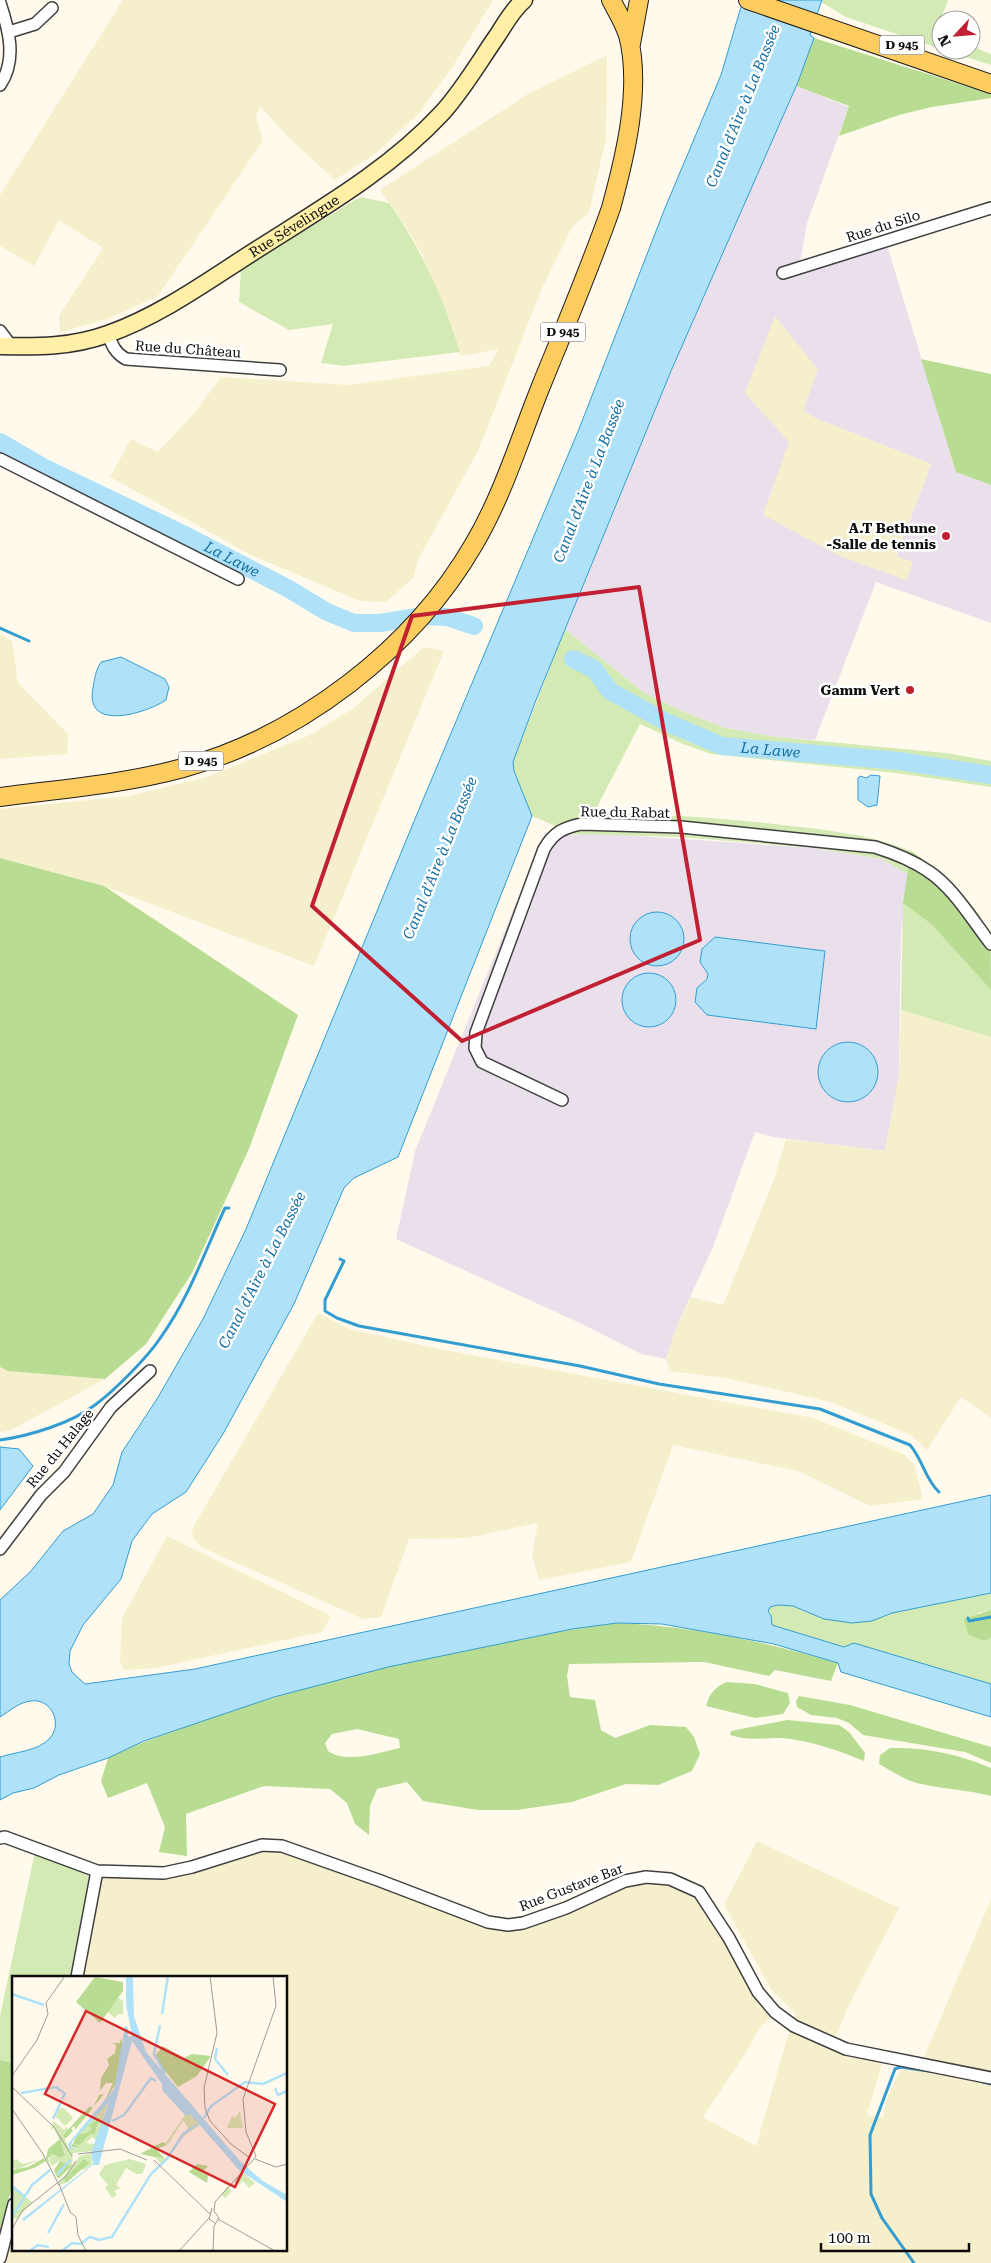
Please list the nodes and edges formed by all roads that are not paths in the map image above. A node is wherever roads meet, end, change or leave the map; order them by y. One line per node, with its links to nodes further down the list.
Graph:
1 (524, 0): 17 (main road, Rue Sévelingue)
2 (611, 0): 10 (main road, D 945)
3 (639, 0): 10 (main road, D 945)
4 (748, 0): 8 (main road, D 945)
5 (772, 0): 8 (main road, D 945)
6 (0, 3): 9 (street)
7 (52, 8): 9 (street)
8 (815, 19): 11 (main road, D 945); 12 (main road, D 945)
9 (10, 32): 13 (street)
10 (630, 50): 22 (main road, D 945)
11 (991, 75)
12 (991, 84)
13 (0, 85)
14 (991, 208): 15 (street, Rue du Silo)
15 (783, 273)
16 (0, 331): 18 (street)
17 (108, 334): 18 (main road, Rue Sévelingue); 19 (street, Rue du Château)
18 (6, 347)
19 (280, 370)
20 (0, 459): 21 (street)
21 (238, 579)
22 (0, 797)
23 (991, 944): 24 (street, Rue du Rabat)
24 (562, 1100)
25 (150, 1371): 26 (street, Rue du Halage)
26 (0, 1549)
27 (0, 1838): 28 (street, Rue Gustave Bar)
28 (98, 1871): 29 (street); 30 (street, Rue Gustave Bar)
29 (77, 1976)
30 (991, 2078)
31 (12, 2212): 32 (street)
32 (0, 2258)

